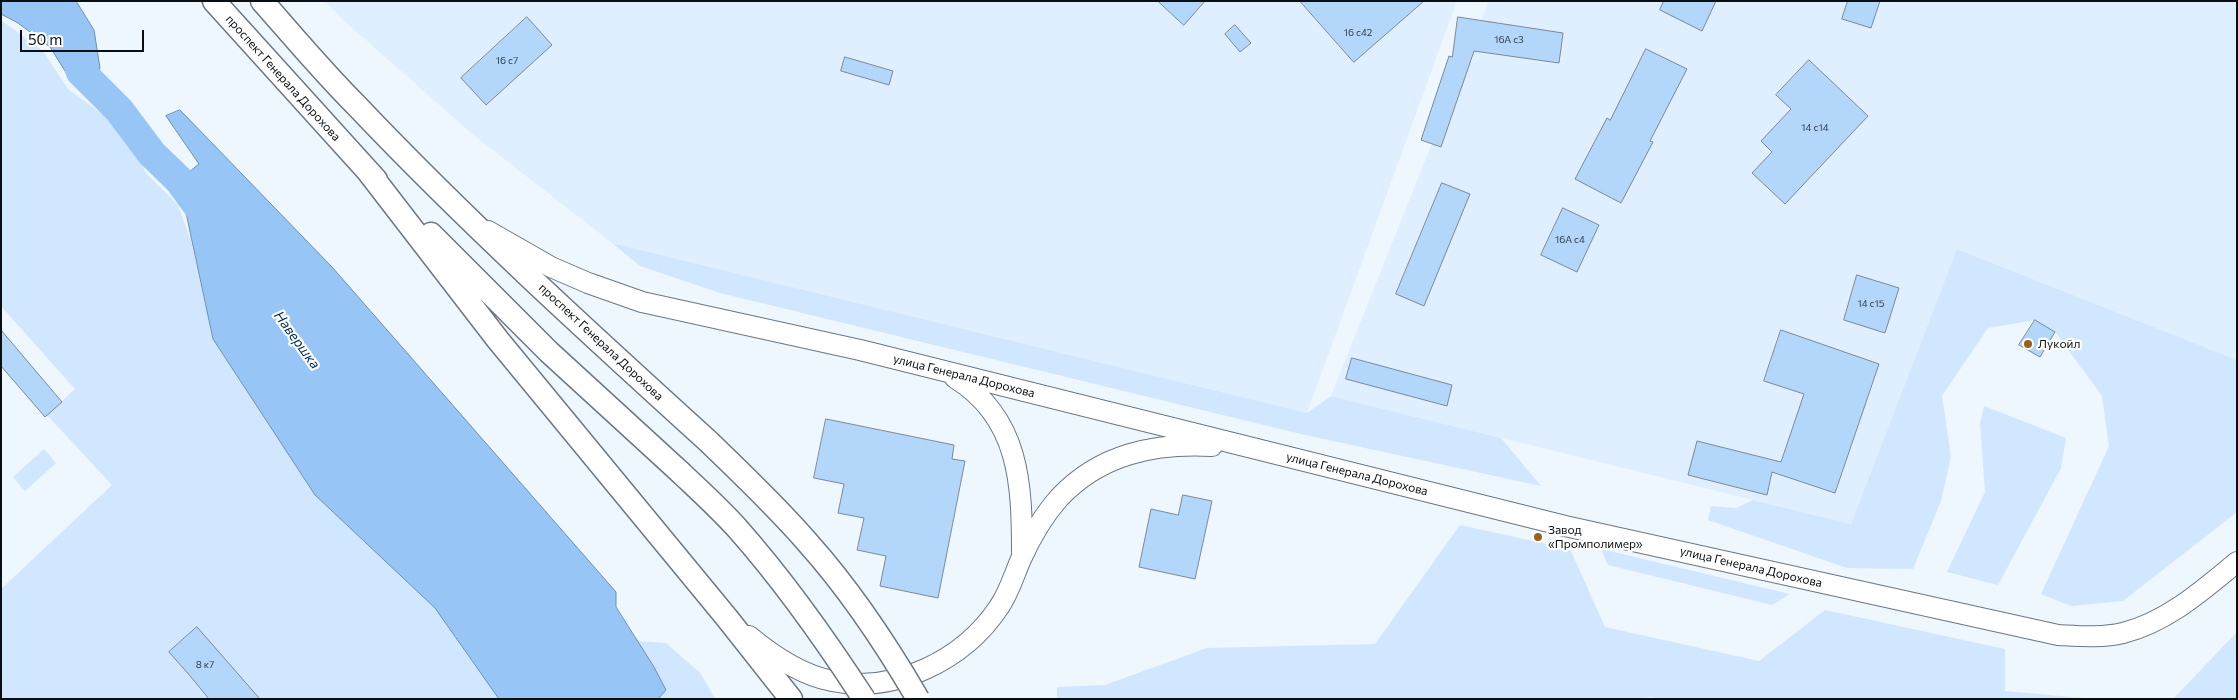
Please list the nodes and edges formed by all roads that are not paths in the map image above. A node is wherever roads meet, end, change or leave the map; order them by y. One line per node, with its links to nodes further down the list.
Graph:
1 (214, 1): 3 (main road, проспект Генерала Дорохова)
2 (262, 1): 4 (main road, проспект Генерала Дорохова)
3 (367, 170): 9 (main road); 11 (main road, проспект Генерала Дорохова, bridge)
4 (475, 224): 5 (street, улица Генерала Дорохова); 12 (main road, проспект Генерала Дорохова, bridge)
5 (943, 371): 6 (street, улица Генерала Дорохова); 7 (street)
6 (1249, 448): 7 (street); 8 (street, улица Генерала Дорохова)
7 (1022, 558): 9 (street)
8 (2237, 562)
9 (727, 618): 10 (main road)
10 (791, 699)
11 (864, 699)
12 (918, 699)

